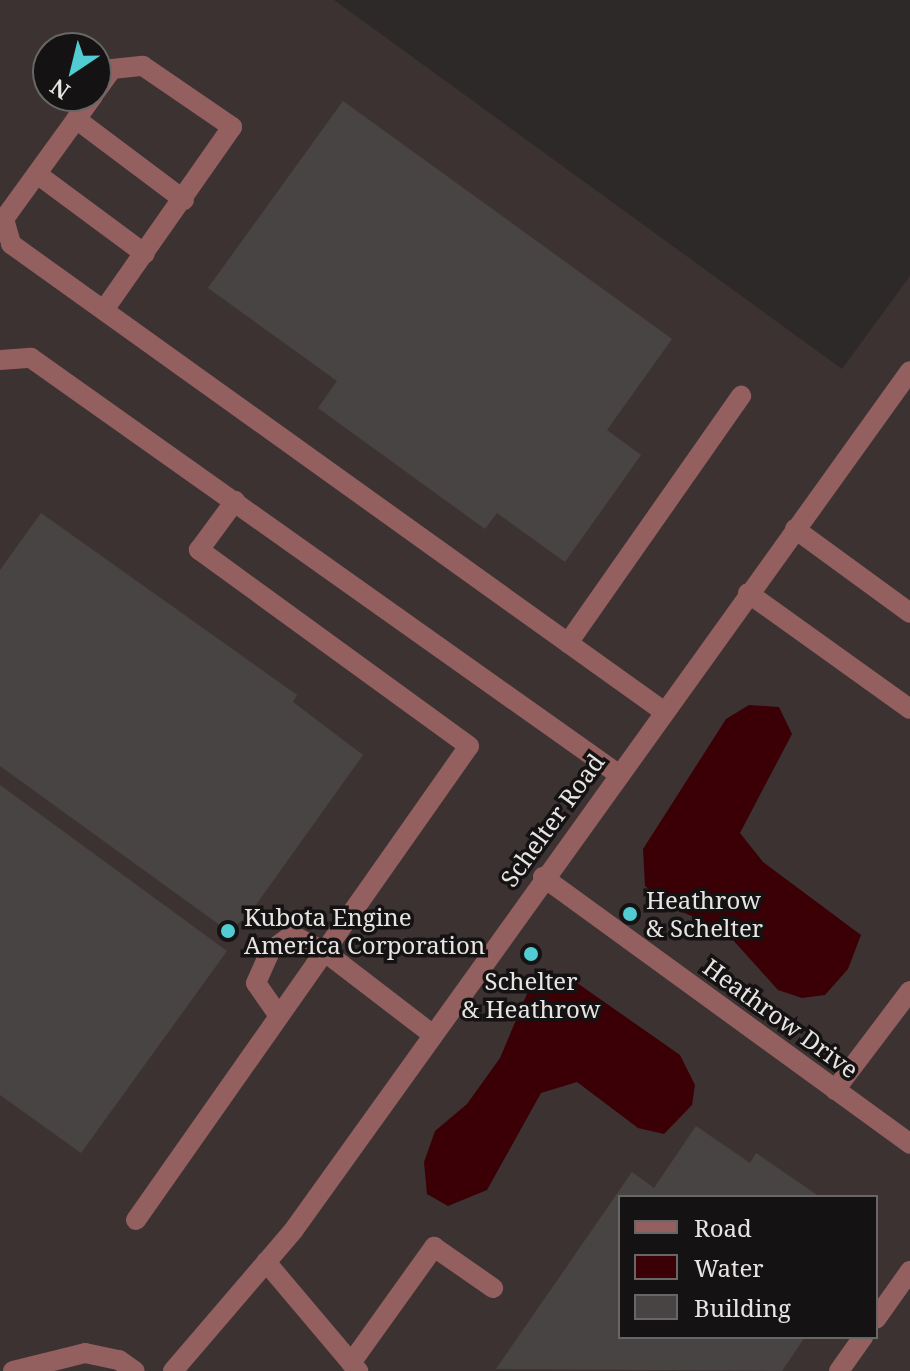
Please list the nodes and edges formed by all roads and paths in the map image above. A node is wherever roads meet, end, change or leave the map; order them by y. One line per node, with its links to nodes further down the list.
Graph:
1 (112, 69): 5 (street)
2 (81, 112): 3 (street)
3 (76, 119): 4 (street); 5 (street)
4 (37, 174): 6 (street); 7 (street)
5 (184, 200): 6 (street)
6 (145, 254): 7 (street)
7 (104, 310): 15 (street)
8 (0, 360): 11 (street)
9 (910, 371): 12 (street, Schelter Road)
10 (741, 396): 15 (street)
11 (235, 501): 18 (street); 20 (street)
12 (795, 529): 13 (street, Schelter Road); 14 (street)
13 (748, 593): 16 (street); 17 (street, Schelter Road)
14 (910, 613)
15 (568, 643): 17 (street)
16 (910, 709)
17 (663, 711): 18 (street, Schelter Road)
18 (618, 774): 19 (street, Schelter Road)
19 (543, 877): 23 (street, Schelter Road); 24 (street, Heathrow Drive)
20 (325, 952): 22 (street); 22 (street); 23 (street)
21 (908, 998): 24 (street)
22 (279, 1016): 26 (street)
23 (432, 1034): 27 (street, Schelter Road)
24 (835, 1090): 25 (street, Heathrow Drive)
25 (910, 1144)
26 (136, 1220)
27 (266, 1262): 33 (street); 36 (street, Schelter Road)
28 (910, 1271): 30 (street)
29 (493, 1288): 33 (street)
30 (903, 1297): 31 (street)
31 (878, 1317)
32 (862, 1339): 37 (street)
33 (354, 1367)
34 (13, 1371): 35 (street)
35 (135, 1371)
36 (173, 1371)
37 (839, 1371)

